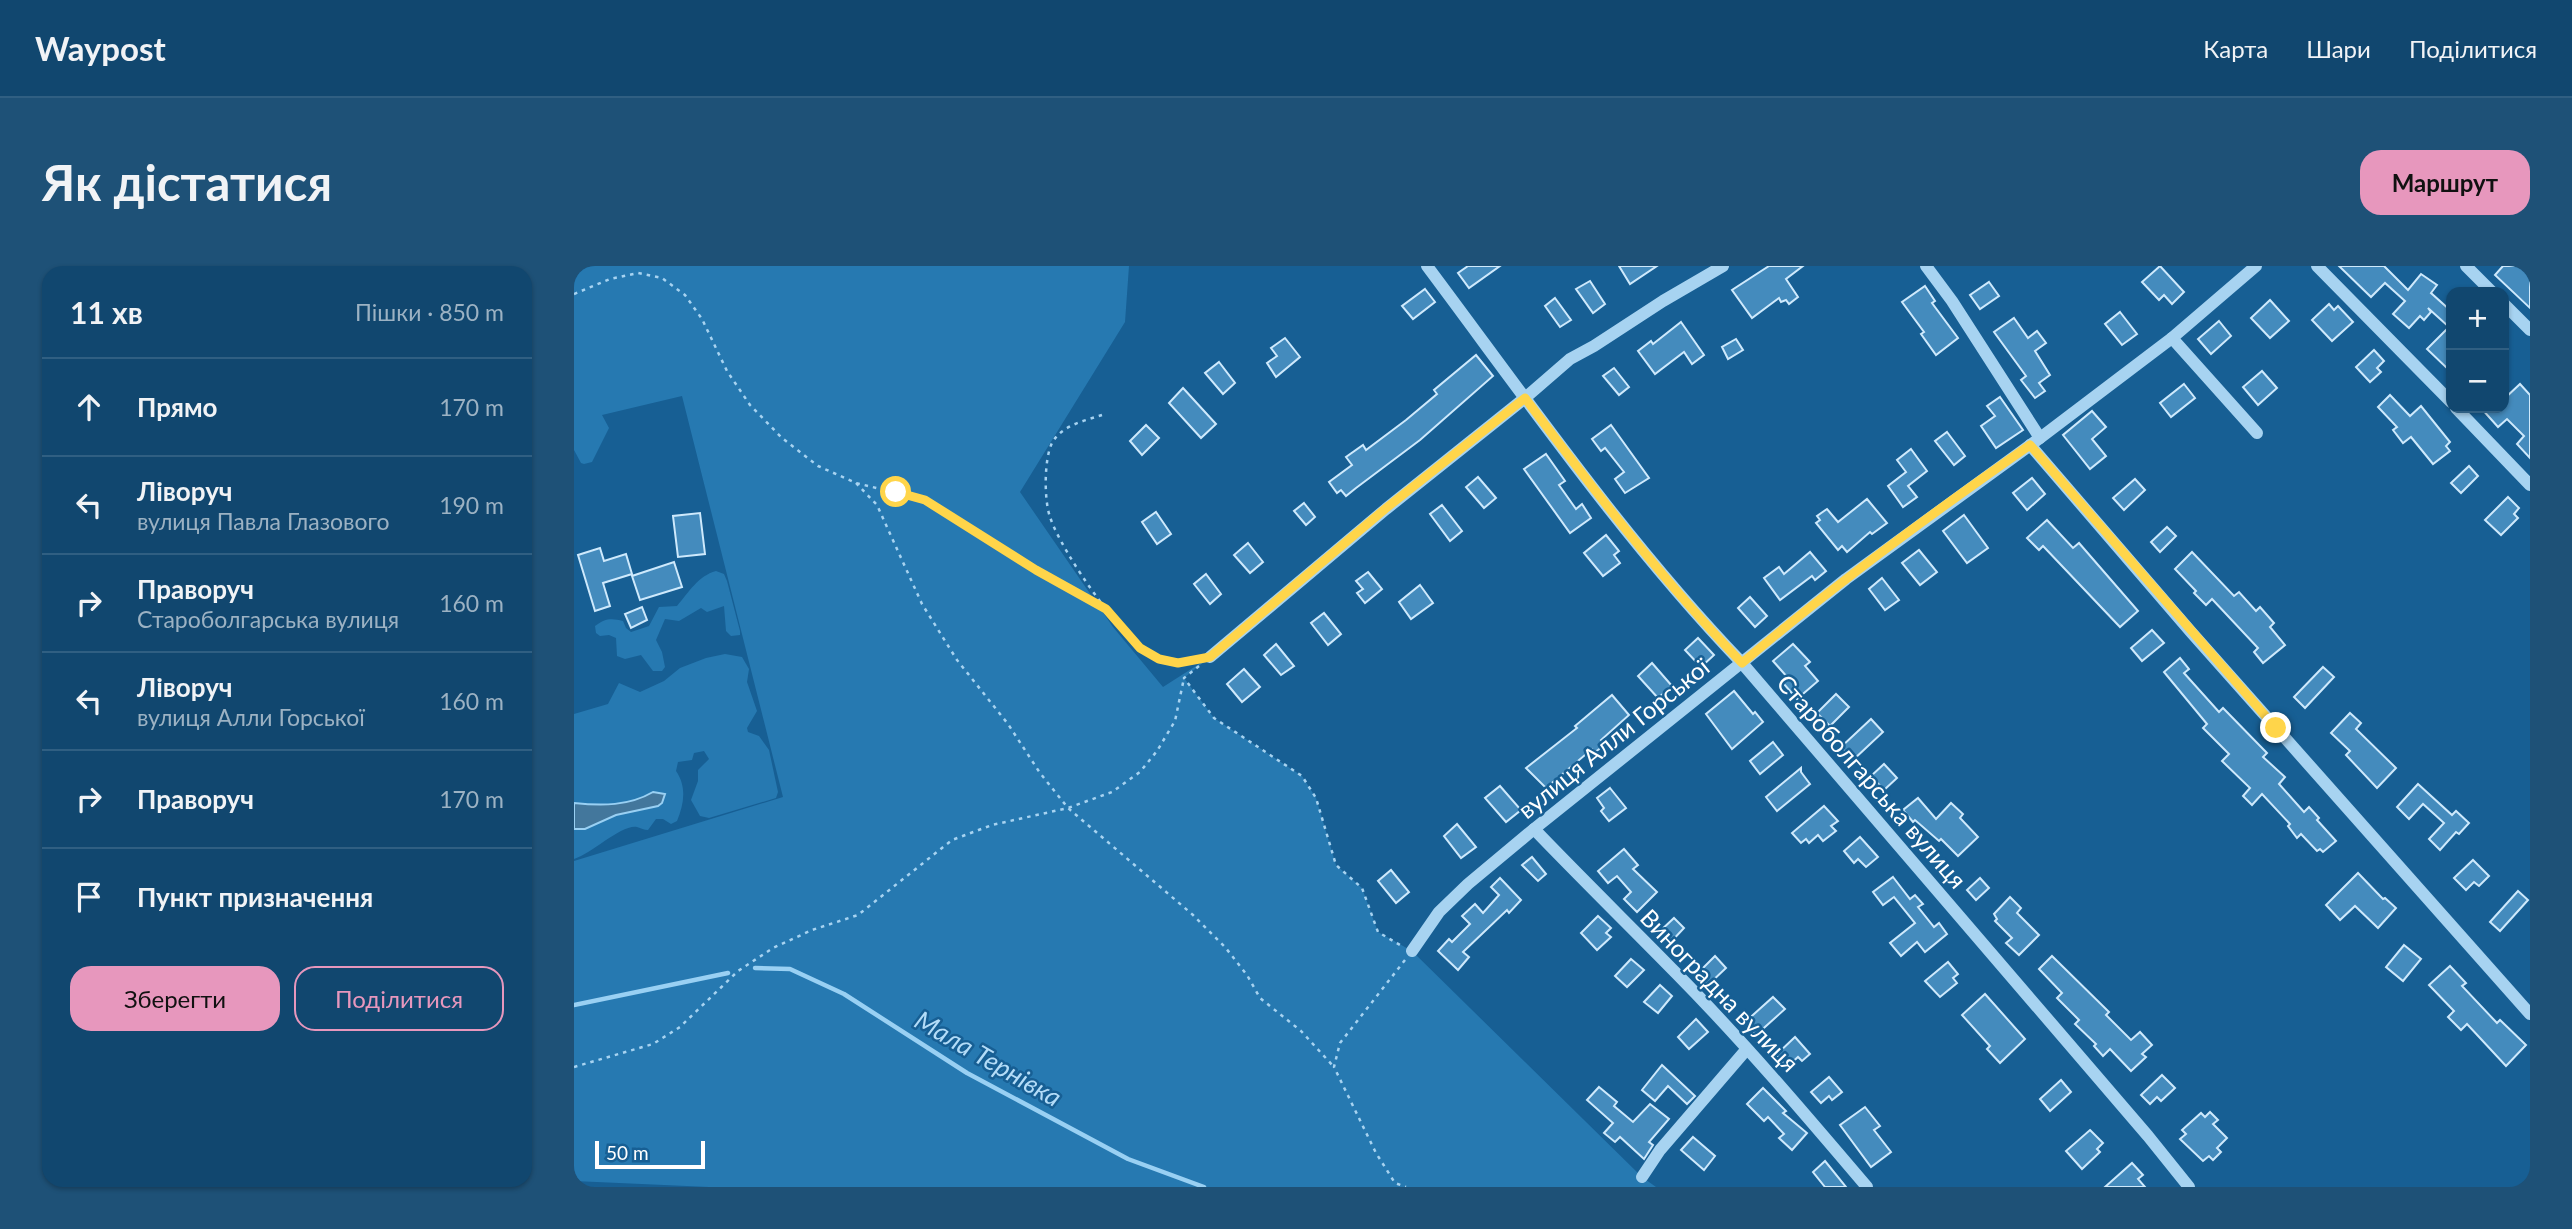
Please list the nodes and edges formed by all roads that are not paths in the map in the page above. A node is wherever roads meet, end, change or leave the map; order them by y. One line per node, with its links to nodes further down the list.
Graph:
1 (1427, 266): 12 (street, Староболгарська вулиця)
2 (1723, 266): 12 (street)
3 (1926, 266): 15 (street)
4 (2256, 266): 10 (street, вулиця Алли Горської)
5 (2317, 266): 11 (street)
6 (2466, 266): 7 (street)
7 (2487, 287)
8 (2509, 309): 9 (street)
9 (2530, 330)
10 (2172, 338): 14 (street); 15 (street, вулиця Алли Горської)
11 (2446, 397)
12 (1525, 398): 17 (street); 18 (street, Староболгарська вулиця)
13 (2461, 413): 16 (street)
14 (2256, 433)
15 (2035, 441): 18 (street, вулиця Алли Горської); 21 (street)
16 (2530, 485)
17 (1210, 657)
18 (1742, 663): 19 (street, вулиця Алли Горської); 25 (street, Староболгарська вулиця)
19 (1534, 829): 20 (street, вулиця Алли Горської); 22 (street, Виноградна вулиця)
20 (1412, 951)
21 (2530, 1014)
22 (1746, 1050): 23 (street); 24 (street, Виноградна вулиця)
23 (1642, 1177)
24 (1867, 1187)
25 (2189, 1187)

